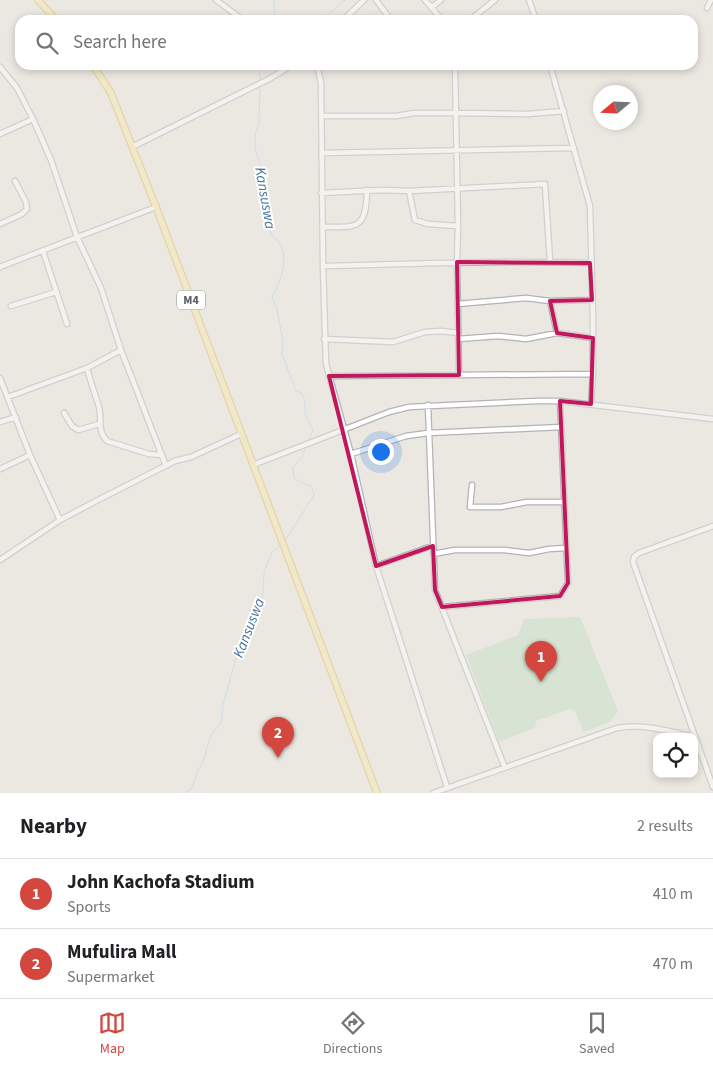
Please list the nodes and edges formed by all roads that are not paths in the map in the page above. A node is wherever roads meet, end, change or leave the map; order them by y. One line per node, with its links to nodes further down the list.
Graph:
1 (38, 0): 12 (main road)
2 (216, 0): 13 (street)
3 (364, 0): 14 (street)
4 (376, 0): 15 (street)
5 (425, 0): 10 (street)
6 (441, 0): 10 (street)
7 (495, 0): 17 (street)
8 (529, 0): 18 (street)
9 (711, 0): 11 (street)
10 (432, 7): 16 (street)
11 (707, 8)
12 (52, 15)
13 (236, 15)
14 (348, 15)
15 (387, 15)
16 (438, 15)
17 (476, 15)
18 (534, 15)
19 (0, 68): 28 (street)
20 (96, 70): 30 (main road, M4)
21 (284, 70): 30 (street)
22 (318, 70): 27 (street)
23 (455, 70): 26 (street)
24 (552, 70): 25 (street)
25 (564, 111): 26 (street); 31 (street)
26 (456, 112): 27 (street); 32 (street)
27 (321, 116): 33 (street)
28 (33, 119): 29 (street); 43 (street)
29 (0, 134)
30 (132, 146): 39 (main road, M4)
31 (574, 148): 32 (street); 47 (street)
32 (457, 151): 33 (street); 35 (street)
33 (322, 153): 38 (street)
34 (16, 181): 40 (street)
35 (457, 189): 37 (street); 41 (street); 46 (street)
36 (367, 190): 37 (street); 38 (street); 42 (street)
37 (409, 191): 41 (street)
38 (321, 193): 42 (street)
39 (156, 207): 43 (street); 78 (main road, M4)
40 (0, 224)
41 (458, 226): 45 (street)
42 (323, 227): 48 (street)
43 (77, 237): 44 (street); 60 (street)
44 (43, 251): 49 (street); 50 (street)
45 (457, 262): 46 (street); 48 (street); 53 (street)
46 (550, 262): 47 (street)
47 (590, 263): 51 (street)
48 (323, 266): 59 (street)
49 (0, 267)
50 (56, 292): 54 (street); 55 (street)
51 (592, 300): 52 (street); 58 (street)
52 (550, 301): 53 (street); 56 (street)
53 (457, 304): 57 (street)
54 (11, 306)
55 (67, 324)
56 (557, 334): 57 (street); 58 (street)
57 (458, 336): 59 (street); 63 (street)
58 (593, 338): 62 (street)
59 (324, 339): 64 (street)
60 (121, 350): 61 (street); 81 (street)
61 (86, 368): 66 (street); 74 (street)
62 (593, 374): 63 (street); 68 (street)
63 (459, 375): 64 (street)
64 (329, 376): 76 (street)
65 (0, 378): 66 (street)
66 (8, 397): 71 (street)
67 (560, 401): 68 (street); 69 (street); 75 (street)
68 (591, 404): 72 (street)
69 (428, 405): 76 (street); 77 (street)
70 (64, 413): 74 (street)
71 (16, 418): 73 (street); 80 (street)
72 (713, 419)
73 (0, 422)
74 (100, 424): 81 (street)
75 (561, 427): 77 (street); 86 (street)
76 (344, 430): 79 (street); 82 (street)
77 (428, 433): 79 (street); 89 (street)
78 (241, 434): 82 (main road, M4); 83 (street)
79 (351, 454): 93 (street)
80 (30, 455): 84 (street); 87 (street)
81 (162, 455): 83 (street)
82 (253, 465): 101 (main road, M4)
83 (166, 466): 87 (street)
84 (0, 469)
85 (472, 485): 86 (street)
86 (565, 502): 90 (street)
87 (60, 520): 92 (street)
88 (713, 526): 96 (street)
89 (432, 546): 91 (street); 93 (street)
90 (566, 548): 91 (street); 94 (street)
91 (433, 554): 94 (street)
92 (0, 560)
93 (376, 566): 99 (street)
94 (442, 606): 98 (street)
95 (677, 733): 98 (street)
96 (693, 733)
97 (698, 748): 100 (street)
98 (505, 768): 99 (street)
99 (447, 787): 102 (street)
100 (713, 787)
101 (377, 793)
102 (433, 793)

